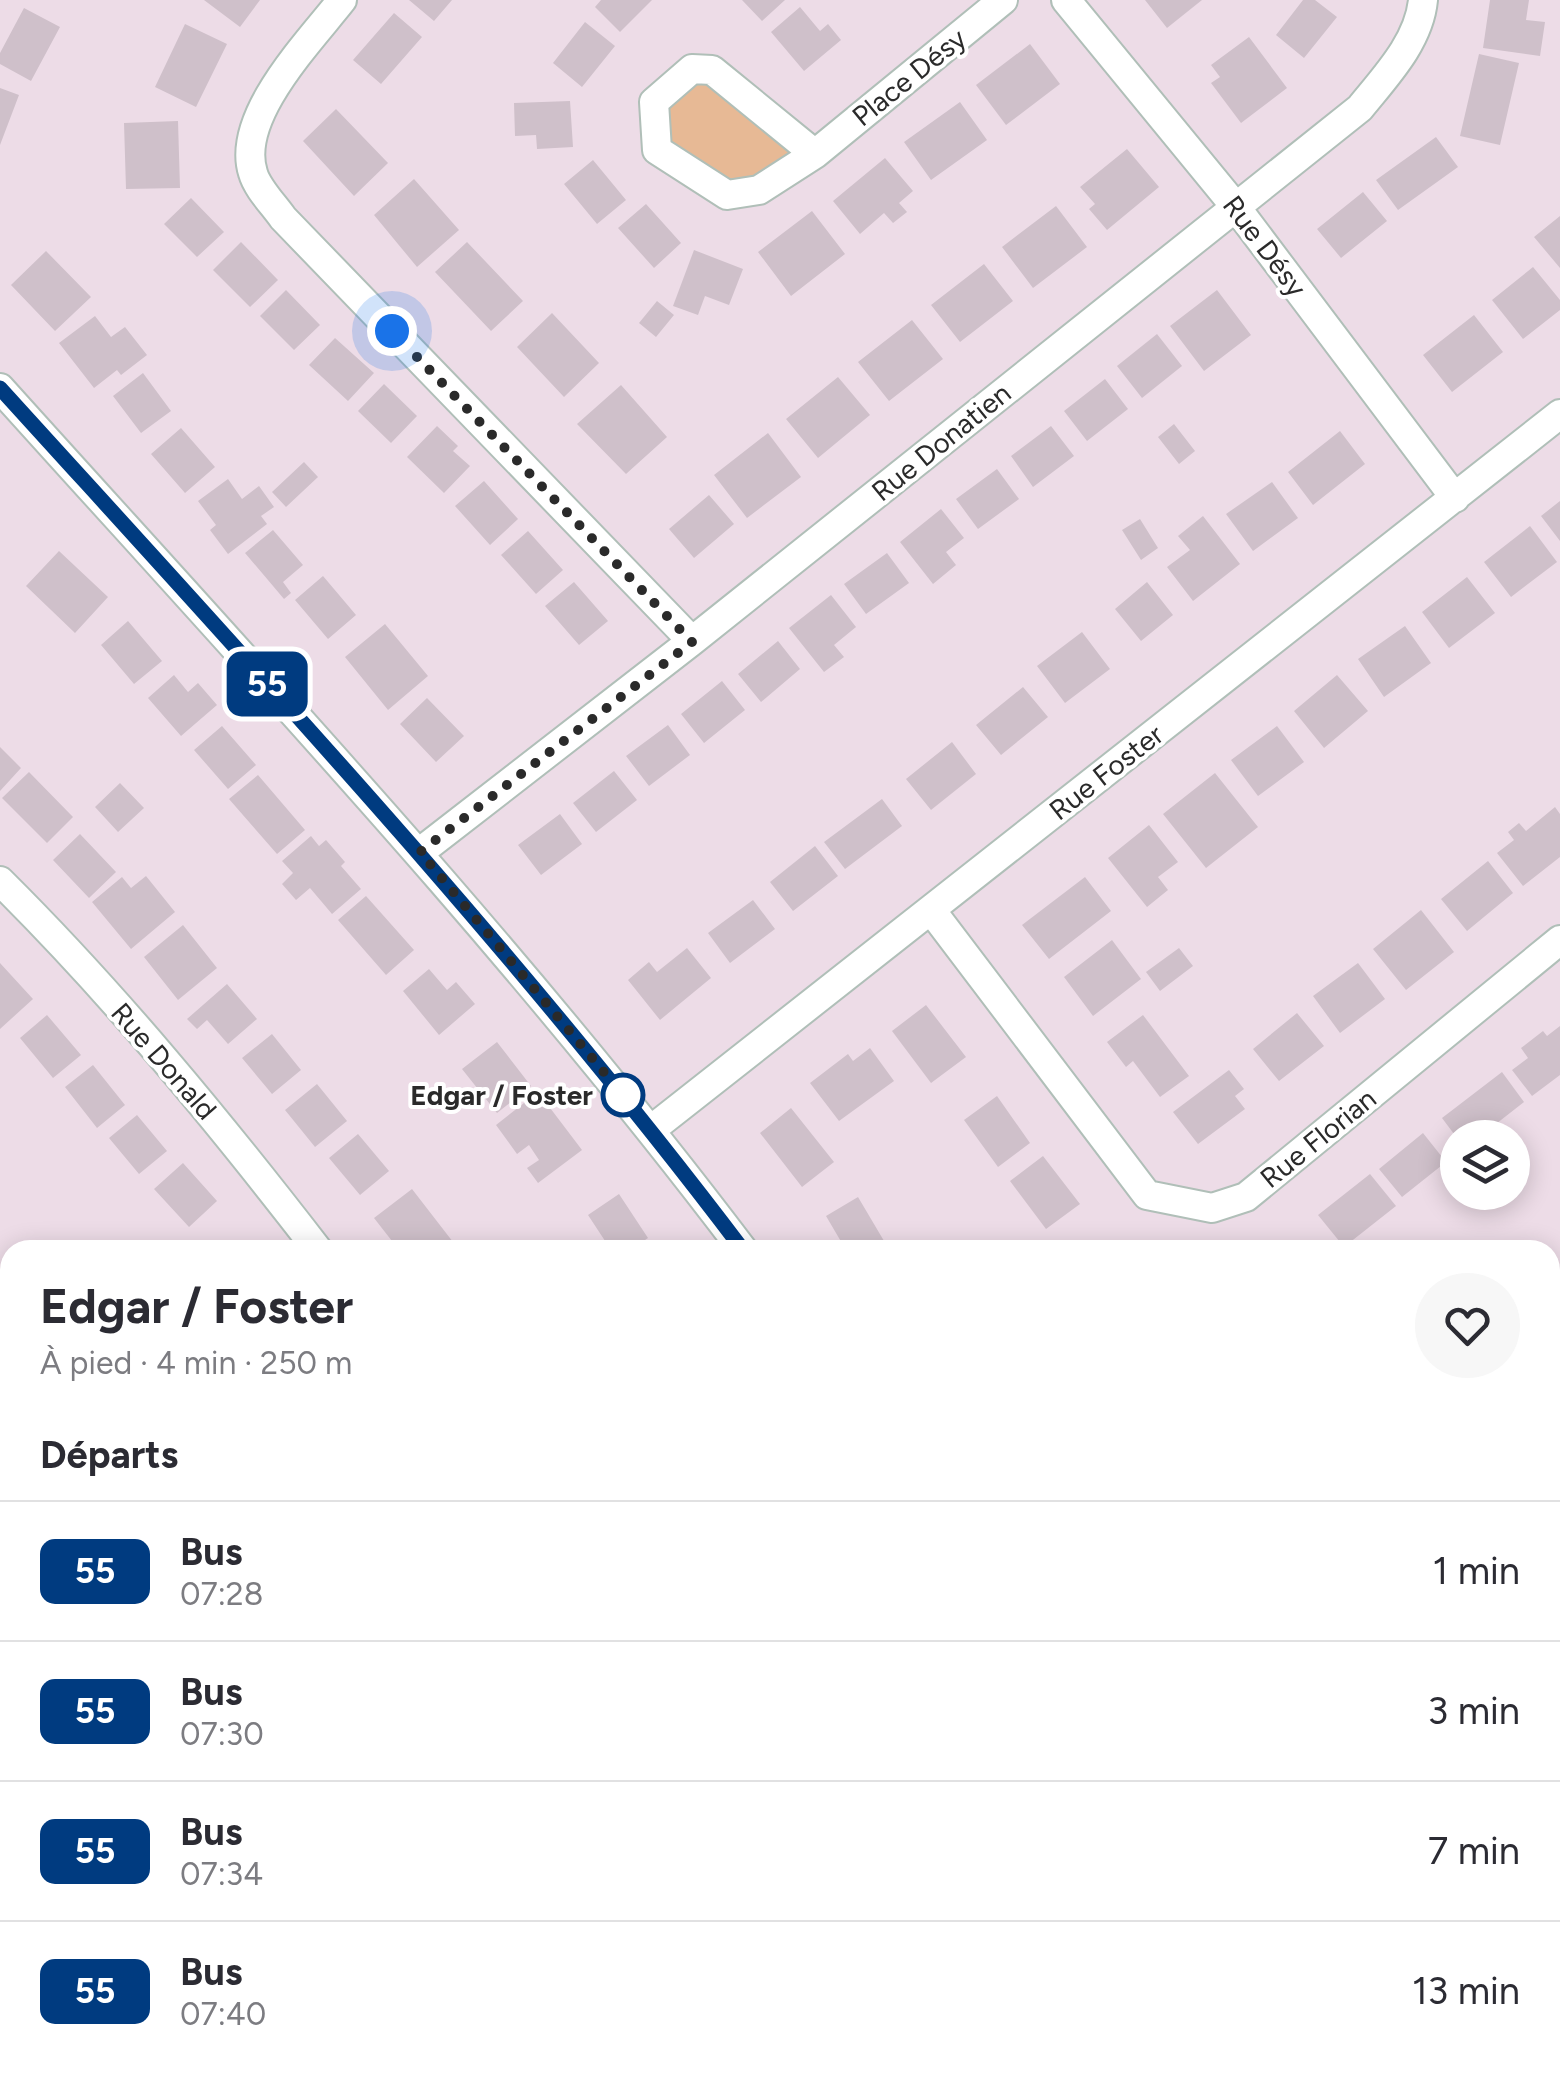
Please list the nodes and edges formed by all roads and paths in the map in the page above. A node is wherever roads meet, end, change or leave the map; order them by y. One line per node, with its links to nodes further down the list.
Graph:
1 (342, 0): 10 (street)
2 (1003, 0): 5 (street, Place Désy)
3 (1066, 0): 6 (street, Rue Désy)
4 (1423, 0): 6 (street, Rue Donatien)
5 (815, 154): 5 (street, Place Désy)
6 (1235, 206): 9 (street, Rue Désy); 10 (street, Rue Donatien)
7 (0, 388): 11 (street)
8 (1560, 414): 9 (street, Rue Foster)
9 (1455, 498): 13 (street, Rue Foster)
10 (692, 642): 11 (street, Rue Donatien)
11 (420, 852): 15 (street)
12 (0, 881): 16 (street, Rue Donald)
13 (931, 910): 14 (street, Rue Florian); 15 (street, Rue Foster)
14 (1560, 940)
15 (652, 1129): 17 (street)
16 (310, 1240)
17 (735, 1240)

